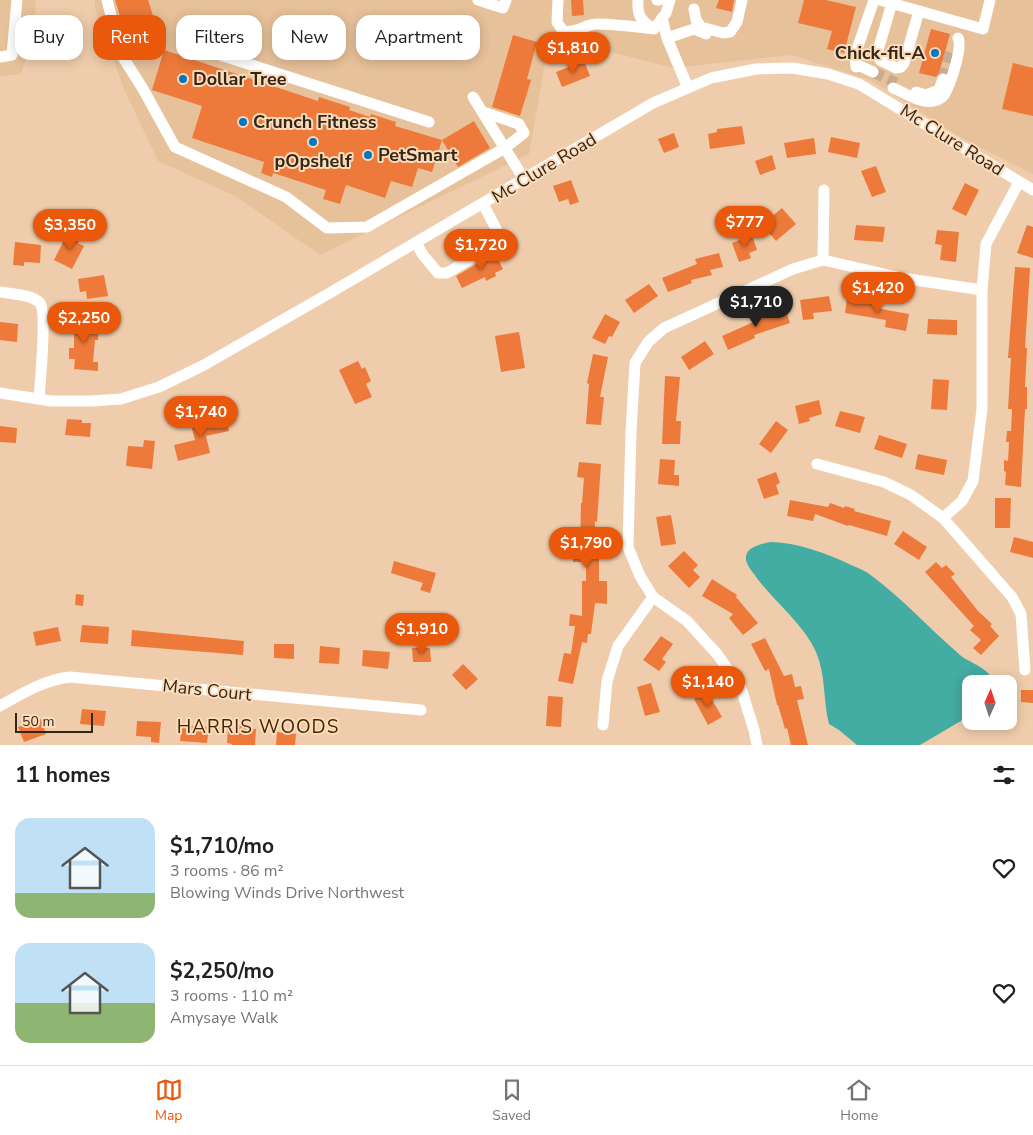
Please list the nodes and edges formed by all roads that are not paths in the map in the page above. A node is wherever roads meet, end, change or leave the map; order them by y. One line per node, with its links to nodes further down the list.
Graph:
1 (17, 0): 22 (street)
2 (107, 0): 30 (street)
3 (478, 0): 4 (street)
4 (506, 0)
5 (558, 0): 17 (street)
6 (638, 0): 17 (street)
7 (670, 0): 15 (street)
8 (742, 0): 13 (street)
9 (874, 0): 24 (street)
10 (880, 0): 12 (street)
11 (990, 0): 16 (street)
12 (892, 4): 14 (street); 14 (street)
13 (694, 9)
14 (918, 11): 16 (street)
15 (662, 18): 17 (street); 18 (street)
16 (963, 24): 19 (street)
17 (654, 29)
18 (667, 38): 20 (street); 26 (street)
19 (958, 38): 21 (street); 25 (street)
20 (723, 41)
21 (952, 48)
22 (0, 57)
23 (237, 60): 29 (street)
24 (871, 75)
25 (943, 79)
26 (688, 88): 31 (street, Mc Clure Road); 32 (street, Mc Clure Road)
27 (473, 97): 28 (street)
28 (483, 112): 30 (street); 30 (street)
29 (429, 122)
30 (505, 148): 31 (street)
31 (524, 179): 35 (street, Mc Clure Road)
32 (1019, 182): 34 (street, Mc Clure Road); 38 (street)
33 (824, 190): 37 (street)
34 (1033, 190)
35 (483, 204): 36 (street, Mc Clure Road); 36 (street)
36 (416, 243): 41 (street, Mc Clure Road)
37 (822, 260): 38 (street); 44 (street)
38 (982, 290): 43 (street)
39 (0, 292): 41 (street)
40 (0, 393): 41 (street, Mc Clure Road)
41 (39, 399)
42 (817, 464): 43 (street)
43 (943, 518): 45 (street)
44 (654, 597): 48 (street); 49 (street)
45 (1025, 670)
46 (0, 706): 47 (street, Mars Court)
47 (421, 710)
48 (603, 725)
49 (757, 745)

